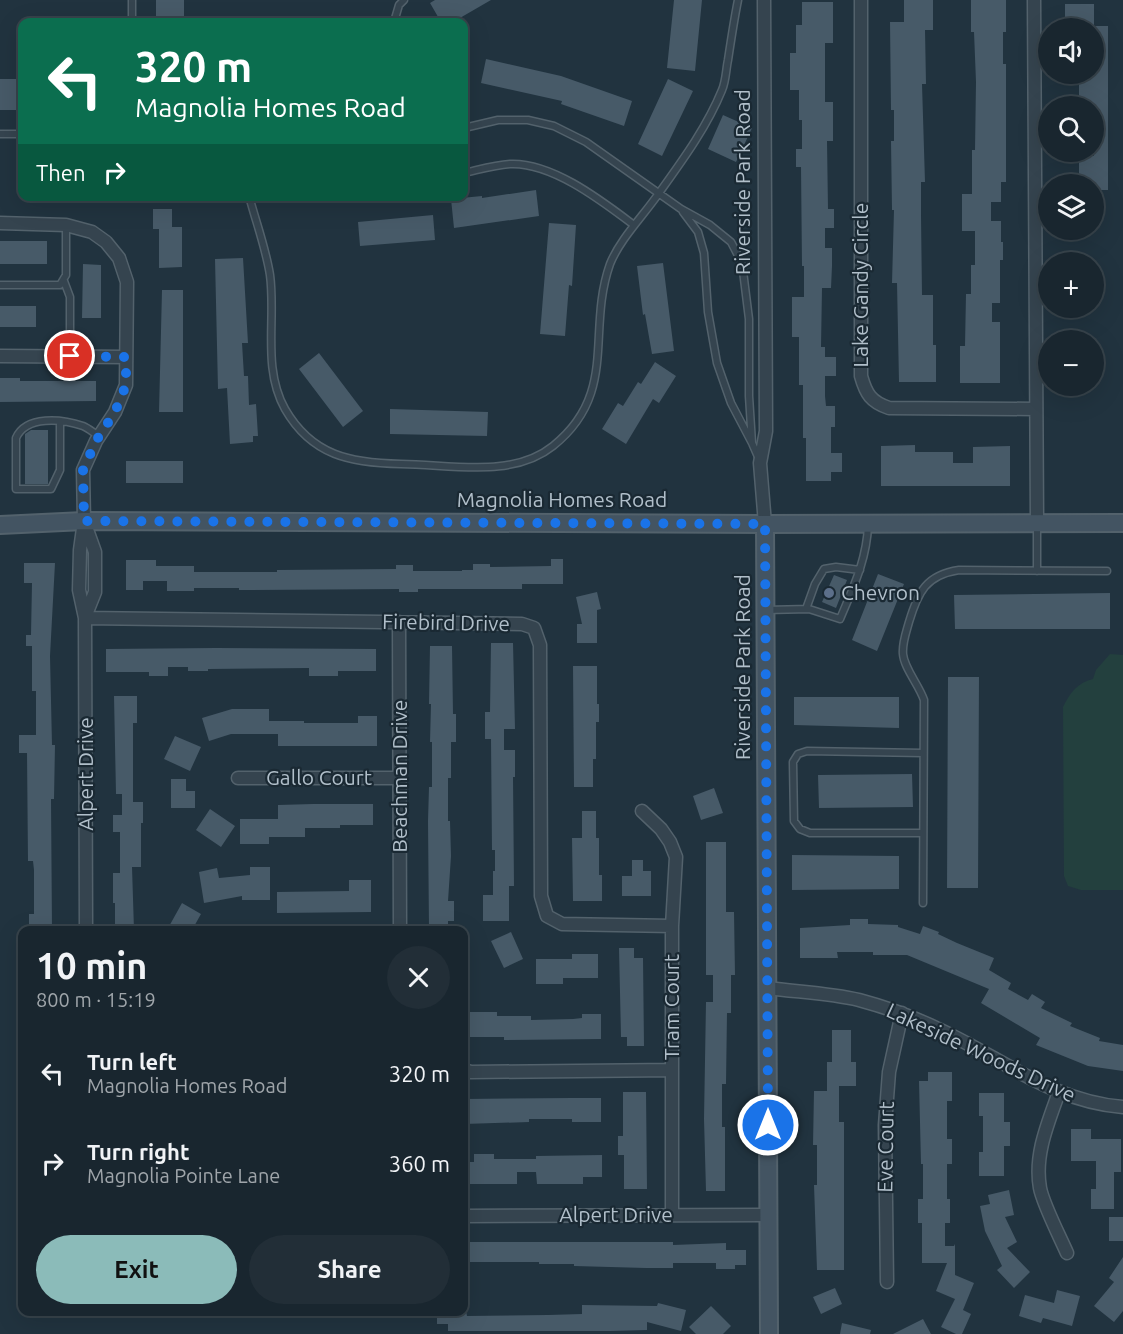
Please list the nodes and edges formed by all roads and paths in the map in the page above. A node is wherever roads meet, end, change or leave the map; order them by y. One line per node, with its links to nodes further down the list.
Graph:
1 (132, 0): 7 (lane)
2 (404, 0): 8 (lane)
3 (738, 0): 13 (lane)
4 (764, 0): 28 (street, Riverside Park Road)
5 (861, 0): 24 (street, Lake Gandy Circle)
6 (1034, 0): 24 (street)
7 (132, 18)
8 (395, 18)
9 (468, 127): 13 (lane)
10 (0, 134): 11 (lane)
11 (18, 134)
12 (468, 172): 18 (lane)
13 (659, 194): 15 (lane); 18 (lane)
14 (250, 201): 18 (lane)
15 (681, 209): 27 (lane); 27 (lane)
16 (0, 223): 17 (street, Alpert Drive)
17 (66, 225): 19 (lane); 23 (street, Alpert Drive)
18 (634, 225)
19 (64, 281): 20 (lane); 22 (lane)
20 (0, 285)
21 (0, 356): 22 (street)
22 (70, 356): 23 (street)
23 (126, 357): 26 (street, Alpert Drive)
24 (1036, 409): 30 (street)
25 (60, 422): 25 (lane); 26 (lane)
26 (100, 436): 29 (street, Alpert Drive)
27 (752, 443): 28 (lane)
28 (760, 463): 33 (street, Riverside Park Road)
29 (84, 521): 33 (street, Magnolia Homes Road); 34 (street, Magnolia Homes Road); 40 (street, Alpert Drive)
30 (1037, 522): 31 (street, Magnolia Homes Road); 32 (street, Magnolia Homes Road); 36 (lane)
31 (868, 523): 33 (street, Magnolia Homes Road); 35 (lane)
32 (1123, 523)
33 (765, 524): 39 (street, Riverside Park Road)
34 (0, 525)
35 (860, 570): 38 (lane); 38 (lane)
36 (1037, 571): 37 (lane); 42 (lane)
37 (1107, 571)
38 (806, 609): 39 (lane)
39 (765, 610): 51 (street, Riverside Park Road)
40 (85, 618): 41 (street, Firebird Drive); 48 (street, Alpert Drive)
41 (399, 622): 44 (street, Beachman Drive); 50 (street, Firebird Drive)
42 (923, 753): 46 (lane); 46 (lane)
43 (238, 778): 44 (street, Gallo Court)
44 (400, 778): 49 (street, Beachman Drive)
45 (642, 811): 50 (street, Tram Court)
46 (923, 833): 47 (lane)
47 (923, 903)
48 (86, 926)
49 (400, 926)
50 (672, 926): 53 (street, Tram Court)
51 (768, 988): 52 (street, Lakeside Woods Drive); 58 (street, Riverside Park Road)
52 (902, 1013): 55 (street, Lakeside Woods Drive); 61 (street, Eve Court)
53 (672, 1070): 54 (street); 57 (street, Tram Court)
54 (468, 1071)
55 (1059, 1092): 56 (street, Lakeside Woods Drive); 60 (street)
56 (1123, 1107)
57 (672, 1214): 58 (street, Alpert Drive); 59 (street, Alpert Drive)
58 (768, 1215): 62 (street, Riverside Park Road)
59 (468, 1216)
60 (1068, 1253)
61 (887, 1282)
62 (769, 1334)

